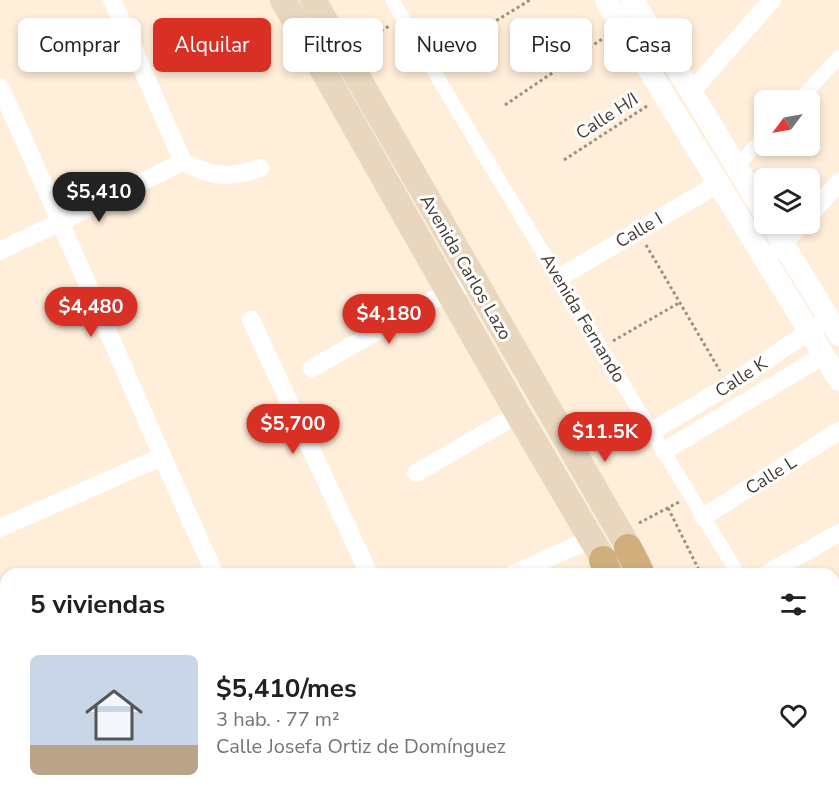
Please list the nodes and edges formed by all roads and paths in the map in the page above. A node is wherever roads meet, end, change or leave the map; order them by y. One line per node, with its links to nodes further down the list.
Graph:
1 (112, 0): 23 (street)
2 (283, 0): 39 (main road)
3 (313, 0): 38 (main road, Avenida Carlos Lazo)
4 (392, 0): 9 (street, Avenida Fernando)
5 (530, 0): 11 (path)
6 (606, 0): 10 (street)
7 (632, 0): 18 (street)
8 (772, 0): 18 (street)
9 (403, 18)
10 (617, 18)
11 (498, 20)
12 (604, 38): 20 (path)
13 (839, 57): 17 (street)
14 (435, 72): 37 (street, Avenida Fernando)
15 (650, 72): 19 (street)
16 (0, 87): 30 (street)
17 (808, 90)
18 (691, 92): 24 (street)
19 (664, 95): 22 (path, Calle H/I); 27 (street)
20 (505, 105)
21 (754, 148): 24 (street)
22 (564, 160)
23 (183, 162): 25 (street); 30 (street)
24 (736, 167): 28 (street)
25 (260, 168)
26 (839, 182): 29 (street)
27 (718, 184): 31 (street, Calle I); 36 (street)
28 (754, 196)
29 (820, 204)
30 (62, 222): 35 (street); 53 (street)
31 (638, 230): 37 (street, Calle I); 40 (path)
32 (777, 234): 34 (street)
33 (793, 234): 34 (street)
34 (784, 245): 36 (street); 42 (street)
35 (0, 251)
36 (764, 260): 43 (street)
37 (560, 277): 44 (street, Avenida Fernando)
38 (474, 280): 39 (street); 60 (main road, Avenida Carlos Lazo)
39 (449, 291): 46 (street); 49 (main road)
40 (679, 303): 44 (path); 48 (path)
41 (251, 320): 62 (street)
42 (836, 320): 43 (street, Calle K)
43 (809, 331): 45 (street); 48 (street, Calle K)
44 (601, 348): 51 (street, Avenida Fernando)
45 (824, 355): 47 (street); 52 (street)
46 (312, 368)
47 (839, 380)
48 (729, 385): 51 (street, Calle K)
49 (518, 414): 54 (street); 60 (main road)
50 (839, 431): 57 (street, Calle L)
51 (651, 432): 52 (street, Avenida Fernando)
52 (664, 451): 57 (street, Avenida Fernando)
53 (161, 457): 58 (street); 61 (street)
54 (416, 473)
55 (668, 508): 65 (path)
56 (662, 511): 60 (path)
57 (703, 517): 66 (street, Avenida Fernando)
58 (0, 528)
59 (839, 533): 67 (street)
60 (614, 551): 63 (street); 64 (main road)
61 (211, 568)
62 (366, 568)
63 (539, 568)
64 (635, 568)
65 (698, 568)
66 (734, 568)
67 (777, 568)

